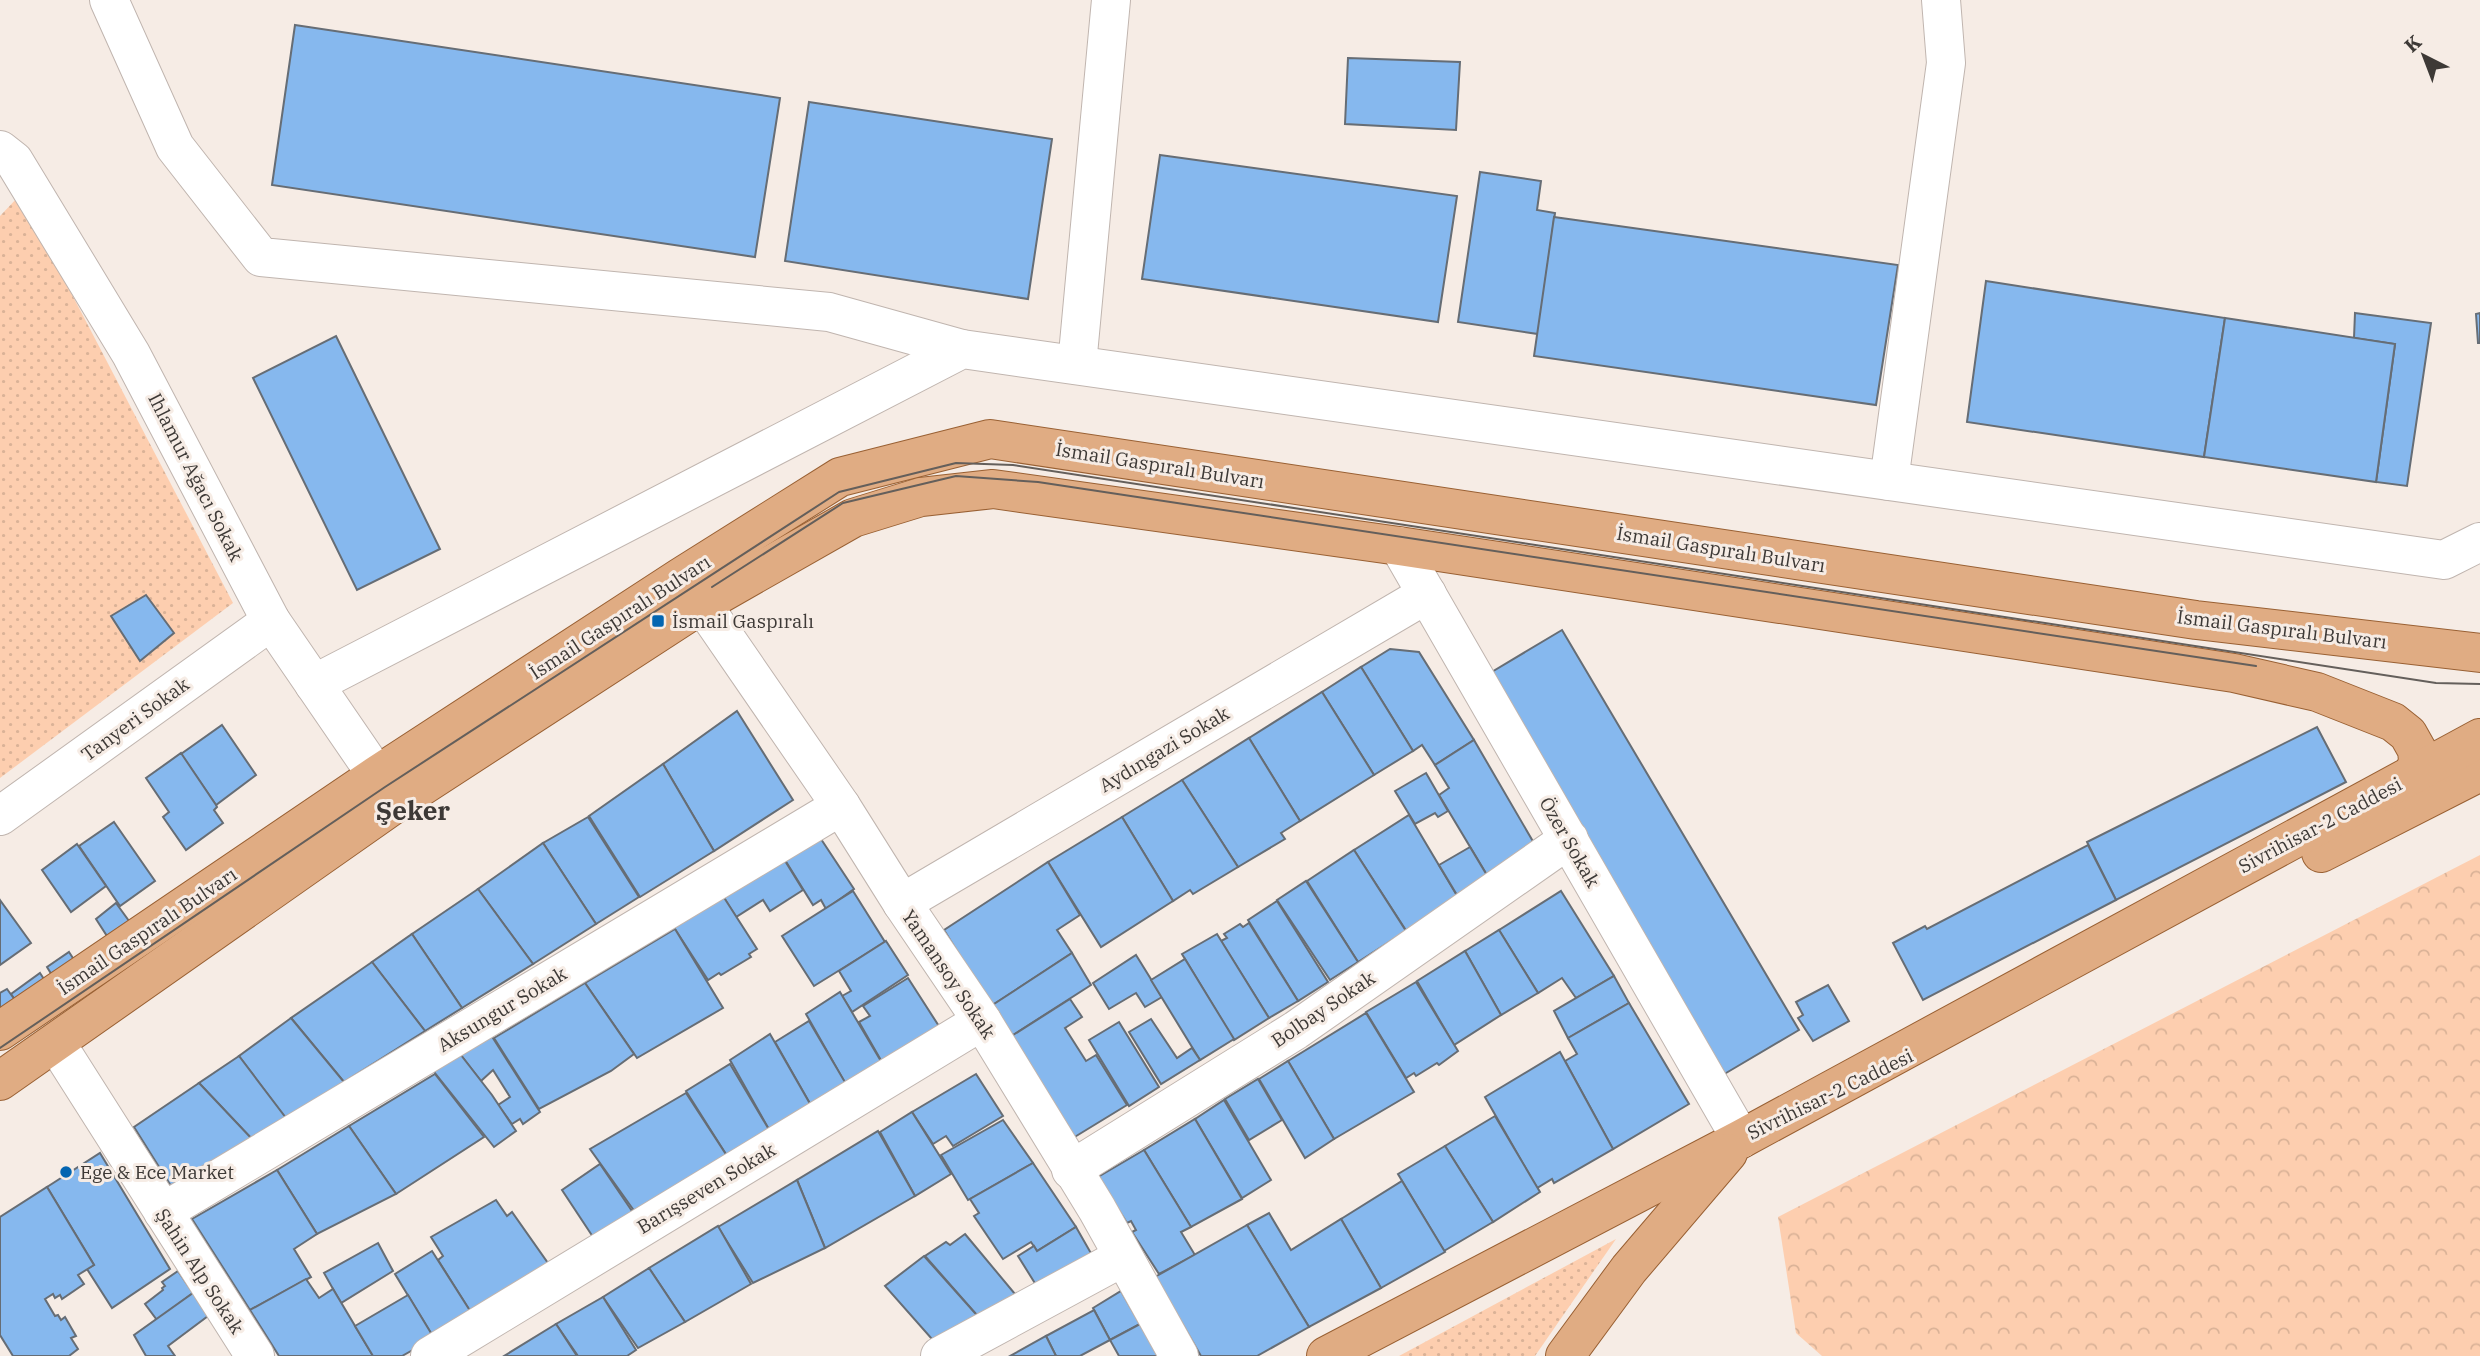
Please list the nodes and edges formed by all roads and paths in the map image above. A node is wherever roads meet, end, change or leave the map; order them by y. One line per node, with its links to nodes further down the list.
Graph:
1 (108, 0): 5 (street)
2 (1111, 0): 6 (street)
3 (1941, 0): 7 (street)
4 (5, 162): 12 (street, Ihlamur Ağacı Sokak)
5 (962, 349): 6 (street); 14 (street)
6 (1077, 365): 7 (street)
7 (1889, 481): 8 (street)
8 (2480, 542)
9 (1399, 545): 10 (street, Özer Sokak); 11 (main road); 17 (main road)
10 (1427, 594): 21 (street, Özer Sokak); 22 (street, Aydıngazi Sokak)
11 (702, 604): 18 (main road); 19 (street, Yamansoy Sokak)
12 (271, 621): 14 (street, Ihlamur Ağacı Sokak); 20 (street, Tanyeri Sokak)
13 (2480, 653): 18 (main road, İsmail Gaspıralı Bulvarı)
14 (314, 684): 18 (street, Ihlamur Ağacı Sokak)
15 (2480, 738): 17 (main road, Sivrihisar-2 Caddesi)
16 (2480, 772): 27 (main road, Sivrihisar-2 Caddesi)
17 (2414, 774): 27 (main road, Sivrihisar-2 Caddesi)
18 (386, 789): 24 (main road, İsmail Gaspıralı Bulvarı); 25 (main road)
19 (841, 806): 22 (street, Yamansoy Sokak); 29 (street, Aksungur Sokak)
20 (0, 816)
21 (1569, 839): 27 (street, Özer Sokak); 28 (street, Bolbay Sokak)
22 (902, 903): 23 (street, Yamansoy Sokak)
23 (982, 1021): 28 (street, Yamansoy Sokak); 32 (street, Barışseven Sokak)
24 (0, 1031)
25 (56, 1043): 26 (main road); 29 (street, Şahin Alp Sokak)
26 (0, 1081)
27 (1741, 1139): 35 (main road); 36 (main road)
28 (1071, 1170): 30 (street, Yamansoy Sokak)
29 (163, 1212): 31 (street, Şahin Alp Sokak)
30 (1123, 1257): 33 (street); 34 (street, Yamansoy Sokak)
31 (255, 1356)
32 (430, 1356)
33 (940, 1356)
34 (1179, 1356)
35 (1326, 1356)
36 (1565, 1356)

